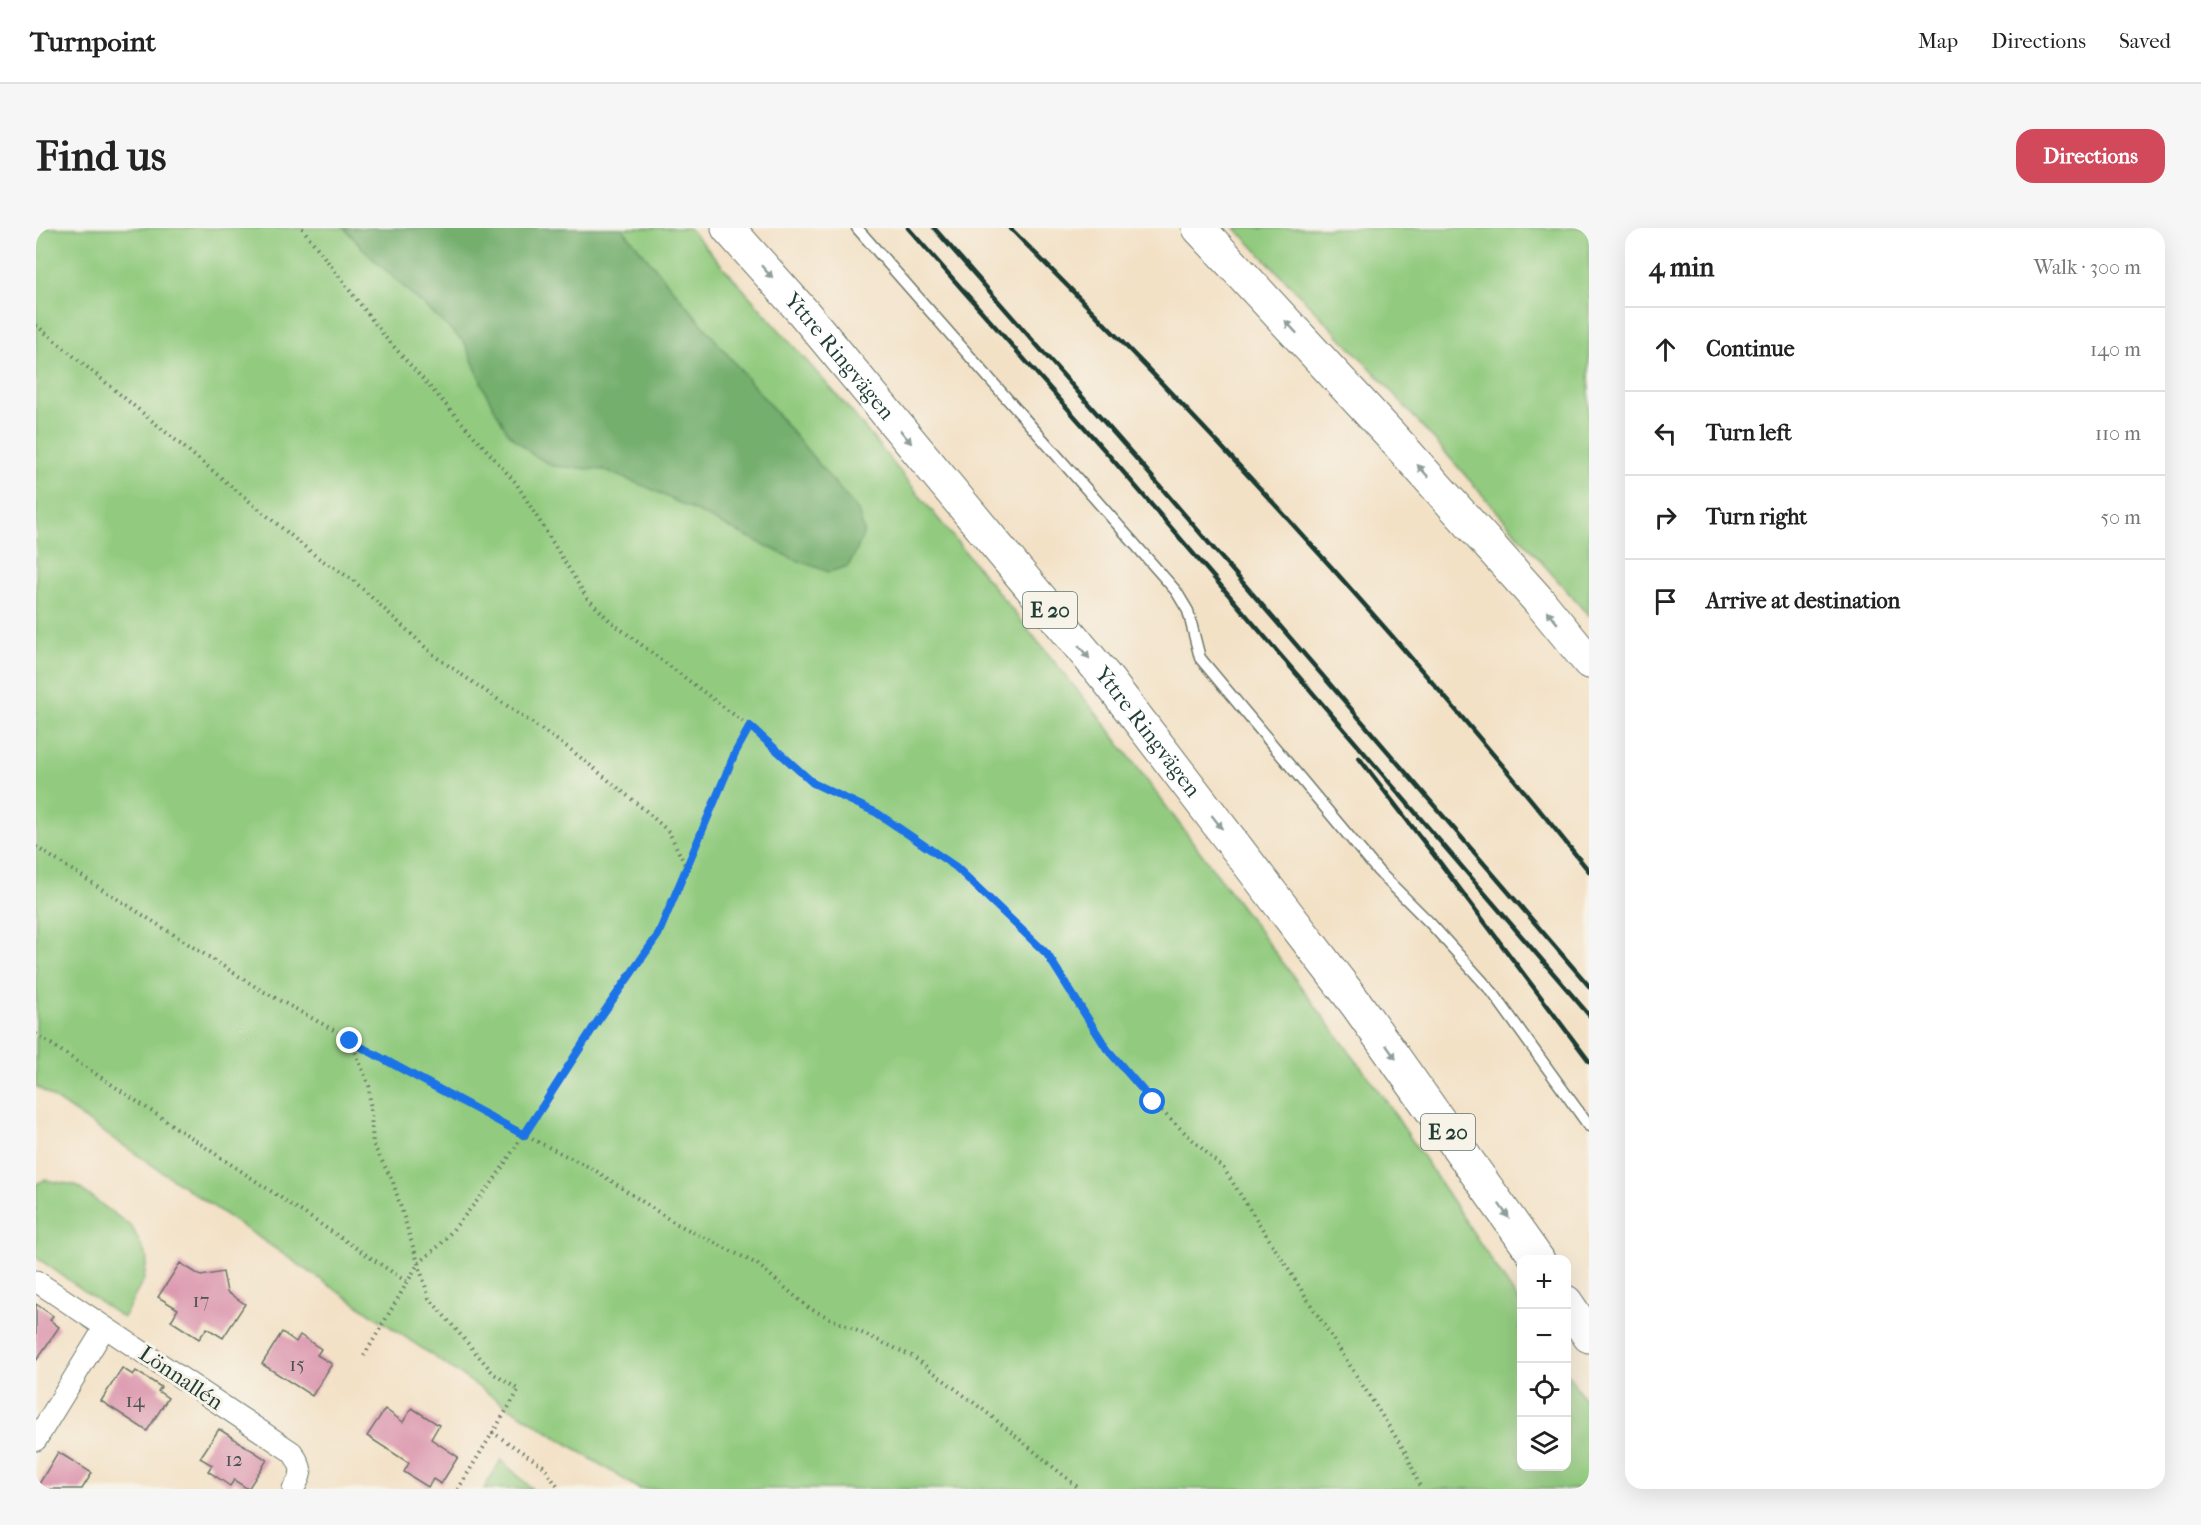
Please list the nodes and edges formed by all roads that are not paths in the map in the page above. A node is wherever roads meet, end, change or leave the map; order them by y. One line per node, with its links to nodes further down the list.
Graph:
1 (728, 228): 6 (highway, Yttre Ringvägen / E 20, one-way to 6)
2 (857, 228): 5 (lane)
3 (1199, 228): 4 (highway, one-way to 3)
4 (1589, 662)
5 (1589, 1126)
6 (1534, 1255)
7 (36, 1281): 9 (street, Lönnallén)
8 (1571, 1309): 10 (highway)
9 (105, 1327): 11 (street); 12 (street, Lönnallén)
10 (1589, 1336)
11 (36, 1440)
12 (293, 1489)

